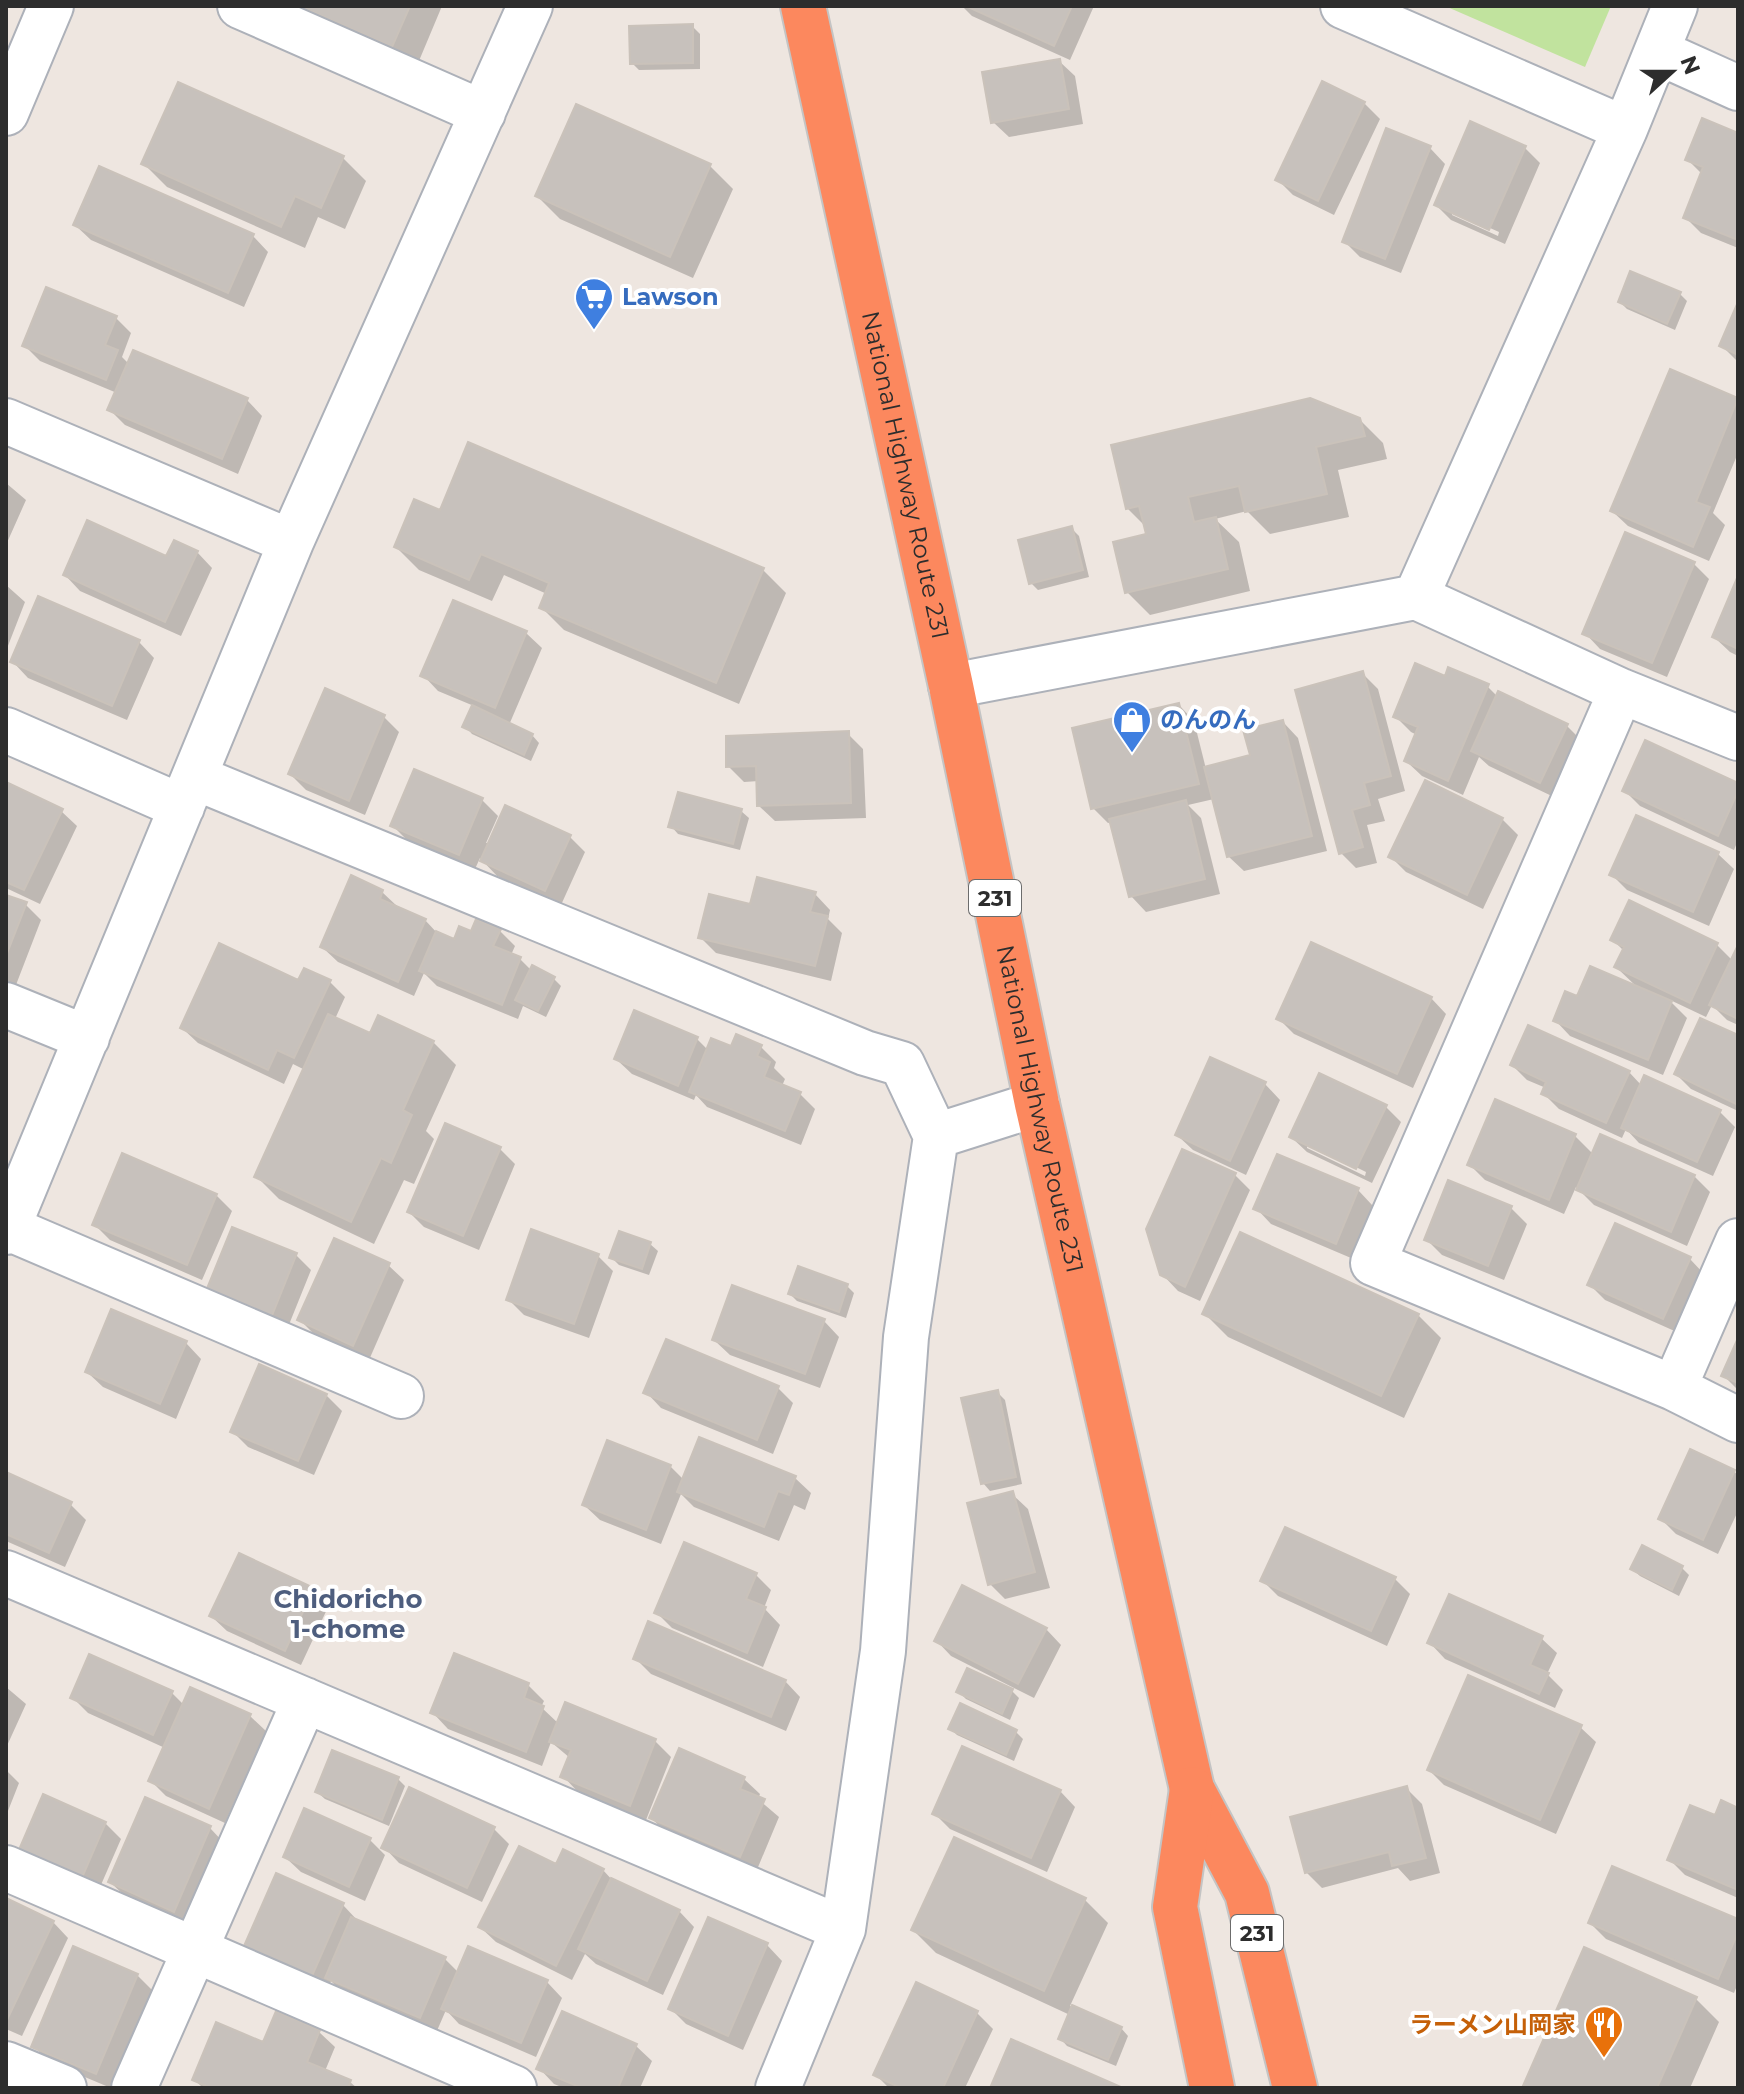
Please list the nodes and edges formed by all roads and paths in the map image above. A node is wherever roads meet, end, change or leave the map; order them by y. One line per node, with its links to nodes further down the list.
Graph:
1 (51, 6): 9 (street)
2 (240, 6): 10 (street)
3 (530, 6): 10 (street)
4 (803, 6): 15 (highway, National Highway Route 231 / 231)
5 (1343, 6): 11 (street)
6 (1675, 6): 7 (street)
7 (1658, 52): 8 (street); 11 (street)
8 (1738, 88)
9 (6, 113)
10 (483, 113): 13 (street)
11 (1625, 129): 14 (street)
12 (6, 421): 13 (street)
13 (291, 542): 19 (street)
14 (1416, 597): 15 (street); 16 (street)
15 (951, 686): 22 (highway, National Highway Route 231 / 231)
16 (1621, 691): 18 (street); 26 (street)
17 (6, 730): 19 (street)
18 (1738, 738)
19 (188, 792): 21 (street); 23 (street)
20 (6, 1005): 21 (street)
21 (87, 1038): 24 (street)
22 (1037, 1104): 23 (street); 31 (highway, National Highway Route 231 / 231)
23 (936, 1136): 33 (street)
24 (7, 1230): 27 (street)
25 (1738, 1241): 26 (street)
26 (1674, 1388): 28 (street)
27 (401, 1396)
28 (1738, 1420)
29 (6, 1573): 30 (street)
30 (305, 1700): 33 (street); 34 (street)
31 (1192, 1789): 40 (highway, National Highway Route 231 / 231); 41 (highway, National Highway Route 231 / 231)
32 (6, 1868): 34 (street)
33 (843, 1929): 39 (street)
34 (196, 1949): 37 (street); 38 (street)
35 (6, 2064): 36 (street)
36 (64, 2088)
37 (134, 2088)
38 (514, 2088)
39 (778, 2088)
40 (1212, 2088)
41 (1295, 2088)

